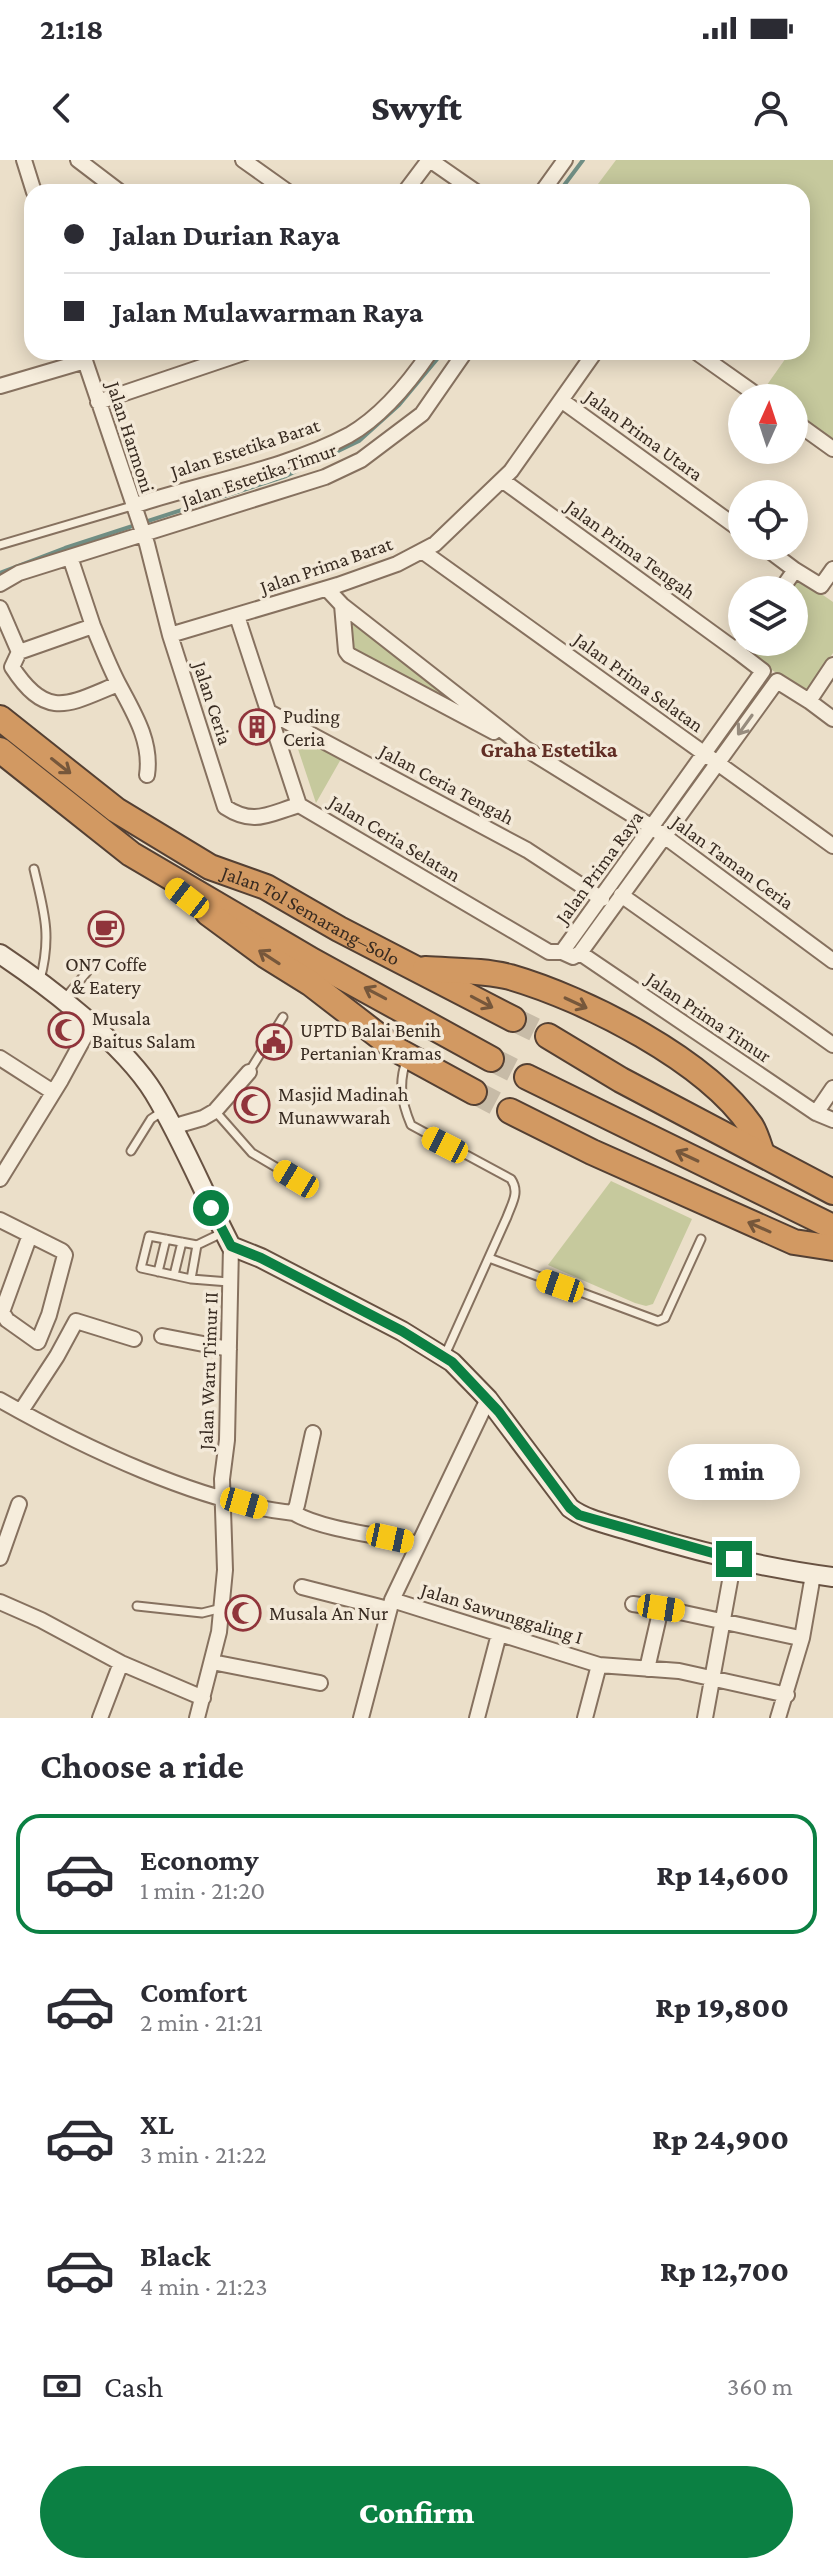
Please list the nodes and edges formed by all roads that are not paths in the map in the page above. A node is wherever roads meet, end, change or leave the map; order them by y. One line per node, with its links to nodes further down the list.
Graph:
1 (24, 160): 6 (street)
2 (78, 160): 7 (street)
3 (243, 160): 8 (street)
4 (429, 160): 9 (street); 10 (street)
5 (565, 160): 11 (street)
6 (32, 184)
7 (110, 184)
8 (277, 184)
9 (411, 184)
10 (464, 184)
11 (548, 184)
12 (73, 360): 20 (street)
13 (85, 360): 22 (street, Jalan Harmoni)
14 (222, 360): 22 (street)
15 (424, 360): 26 (street, Jalan Estetika Barat)
16 (459, 360): 28 (street, Jalan Estetika Timur)
17 (589, 360): 21 (street, Jalan Prima Barat)
18 (707, 360): 19 (street)
19 (741, 384)
20 (0, 386)
21 (561, 400): 25 (street, Jalan Prima Barat); 27 (street, Jalan Prima Utara)
22 (98, 402): 26 (street, Jalan Harmoni)
23 (808, 431): 24 (street)
24 (833, 449)
25 (502, 480): 30 (street, Jalan Prima Barat); 44 (street, Jalan Prima Tengah)
26 (134, 509): 28 (street, Jalan Harmoni); 29 (lane)
27 (728, 521)
28 (143, 532): 31 (street, Jalan Estetika Timur); 43 (street, Jalan Ceria)
29 (0, 545)
30 (422, 551): 37 (street, Jalan Prima Barat); 57 (street, Jalan Prima Selatan)
31 (70, 557): 36 (street, Jalan Estetika Timur); 42 (street)
32 (782, 560): 34 (street)
33 (833, 569): 38 (street)
34 (795, 570): 35 (street); 38 (street)
35 (791, 576)
36 (0, 584)
37 (327, 589): 39 (street, Jalan Taman Ceria); 41 (street, Jalan Prima Barat)
38 (827, 590)
39 (342, 605): 55 (street, Jalan Taman Ceria); 55 (street, Jalan Taman Ceria)
40 (0, 608): 45 (street)
41 (237, 616): 43 (street, Jalan Prima Barat); 52 (street, Jalan Ceria Selatan)
42 (93, 626): 45 (street); 50 (street)
43 (170, 635): 59 (street, Jalan Ceria)
44 (728, 638)
45 (19, 652): 50 (street)
46 (749, 656): 48 (street)
47 (833, 665): 51 (street)
48 (763, 671): 49 (street); 57 (street, Jalan Prima Raya)
49 (777, 681): 51 (street); 57 (street, Jalan Prima Raya, one-way to 57)
50 (118, 684): 58 (street)
51 (809, 701): 54 (street)
52 (269, 712): 59 (street, Jalan Ceria Selatan); 65 (street, Jalan Ceria Tengah)
53 (0, 718): 70 (highway, Jalan Tol Semarang–Solo, one-way to 70)
54 (833, 719)
55 (526, 749): 60 (street, Jalan Taman Ceria)
56 (0, 750): 62 (highway, Jalan Tol Semarang–Solo)
57 (712, 758): 60 (street, Jalan Prima Raya); 61 (street, Jalan Prima Selatan)
58 (147, 775)
59 (299, 805): 66 (street, Jalan Ceria Selatan)
60 (658, 831): 64 (street, Jalan Prima Raya); 65 (street, Jalan Prima Raya); 69 (street, Jalan Taman Ceria)
61 (833, 846)
62 (131, 854): 79 (highway, one-way to 62); 81 (highway, Jalan Tol Semarang–Solo, one-way to 62)
63 (34, 869): 72 (lane)
64 (621, 895): 67 (street, Jalan Prima Raya); 78 (street)
65 (602, 899): 66 (street, Jalan Prima Raya)
66 (562, 952): 67 (street, Jalan Prima Raya)
67 (580, 953): 89 (street, Jalan Prima Timur)
68 (0, 954): 72 (main road)
69 (833, 961)
70 (419, 969): 75 (highway, Jalan Tol Semarang–Solo, one-way to 75); 93 (highway, one-way to 93)
71 (87, 972): 73 (lane)
72 (40, 982): 73 (main road)
73 (64, 1000): 76 (main road)
74 (283, 1017): 82 (lane)
75 (513, 1019)
76 (91, 1025): 85 (street); 90 (main road)
77 (548, 1036): 93 (highway)
78 (833, 1045)
79 (408, 1056): 86 (highway); 106 (lane)
80 (0, 1058): 85 (street)
81 (491, 1059)
82 (249, 1072): 87 (street)
83 (527, 1077): 98 (highway, one-way to 83)
84 (833, 1088): 89 (street)
85 (53, 1092): 94 (street)
86 (474, 1092)
87 (215, 1111): 90 (street); 95 (lane)
88 (510, 1111): 105 (highway, one-way to 88)
89 (816, 1113): 91 (street, Jalan Prima Timur)
90 (168, 1119): 92 (lane); 101 (main road)
91 (833, 1120)
92 (131, 1151)
93 (762, 1154): 96 (highway)
94 (0, 1179)
95 (296, 1179)
96 (833, 1192)
97 (0, 1220): 99 (street)
98 (833, 1227)
99 (30, 1235): 99 (street)
100 (166, 1239): 103 (lane); 107 (lane); 107 (lane)
101 (227, 1239): 104 (lane); 110 (street, Jalan Waru Timur II); 114 (main road)
102 (701, 1239): 106 (lane)
103 (182, 1242): 104 (lane); 108 (lane)
104 (197, 1245): 109 (lane)
105 (833, 1248)
106 (489, 1258): 114 (lane)
107 (158, 1272): 108 (lane)
108 (174, 1275): 109 (lane)
109 (191, 1279): 110 (lane)
110 (231, 1283): 113 (street, Jalan Waru Timur II)
111 (162, 1336): 113 (street)
112 (134, 1339): 117 (street)
113 (229, 1349): 119 (street, Jalan Waru Timur II)
114 (444, 1357): 115 (main road)
115 (488, 1399): 122 (street); 124 (main road)
116 (0, 1400): 117 (street)
117 (21, 1411): 119 (street)
118 (313, 1433): 121 (street)
119 (223, 1498): 121 (street); 132 (street, Jalan Waru Timur II)
120 (19, 1504): 123 (street)
121 (294, 1513): 122 (street)
122 (418, 1544): 130 (street)
123 (0, 1558)
124 (734, 1559): 125 (main road); 134 (street)
125 (813, 1575): 126 (main road); 143 (street)
126 (833, 1577)
127 (302, 1587): 130 (street, Jalan Sawunggaling I)
128 (0, 1602): 138 (street)
129 (633, 1604): 133 (street)
130 (390, 1605): 135 (street, Jalan Sawunggaling I); 147 (street)
131 (137, 1606): 132 (lane)
132 (222, 1608): 137 (street, Jalan Waru Timur II)
133 (661, 1608): 134 (street); 140 (street)
134 (723, 1620): 136 (street); 141 (street)
135 (499, 1634): 139 (street, Jalan Sawunggaling I); 148 (street)
136 (795, 1637)
137 (212, 1662): 142 (street); 144 (street, Jalan Waru Timur II)
138 (121, 1663): 144 (street); 145 (street)
139 (599, 1665): 140 (street, Jalan Sawunggaling I); 149 (street)
140 (647, 1669): 141 (street, Jalan Sawunggaling I)
141 (712, 1678): 143 (street, Jalan Sawunggaling I); 150 (street)
142 (320, 1683)
143 (787, 1695): 151 (street)
144 (203, 1698): 146 (street, Jalan Waru Timur II)
145 (100, 1718)
146 (197, 1718)
147 (361, 1718)
148 (477, 1718)
149 (585, 1718)
150 (705, 1718)
151 (778, 1718)

